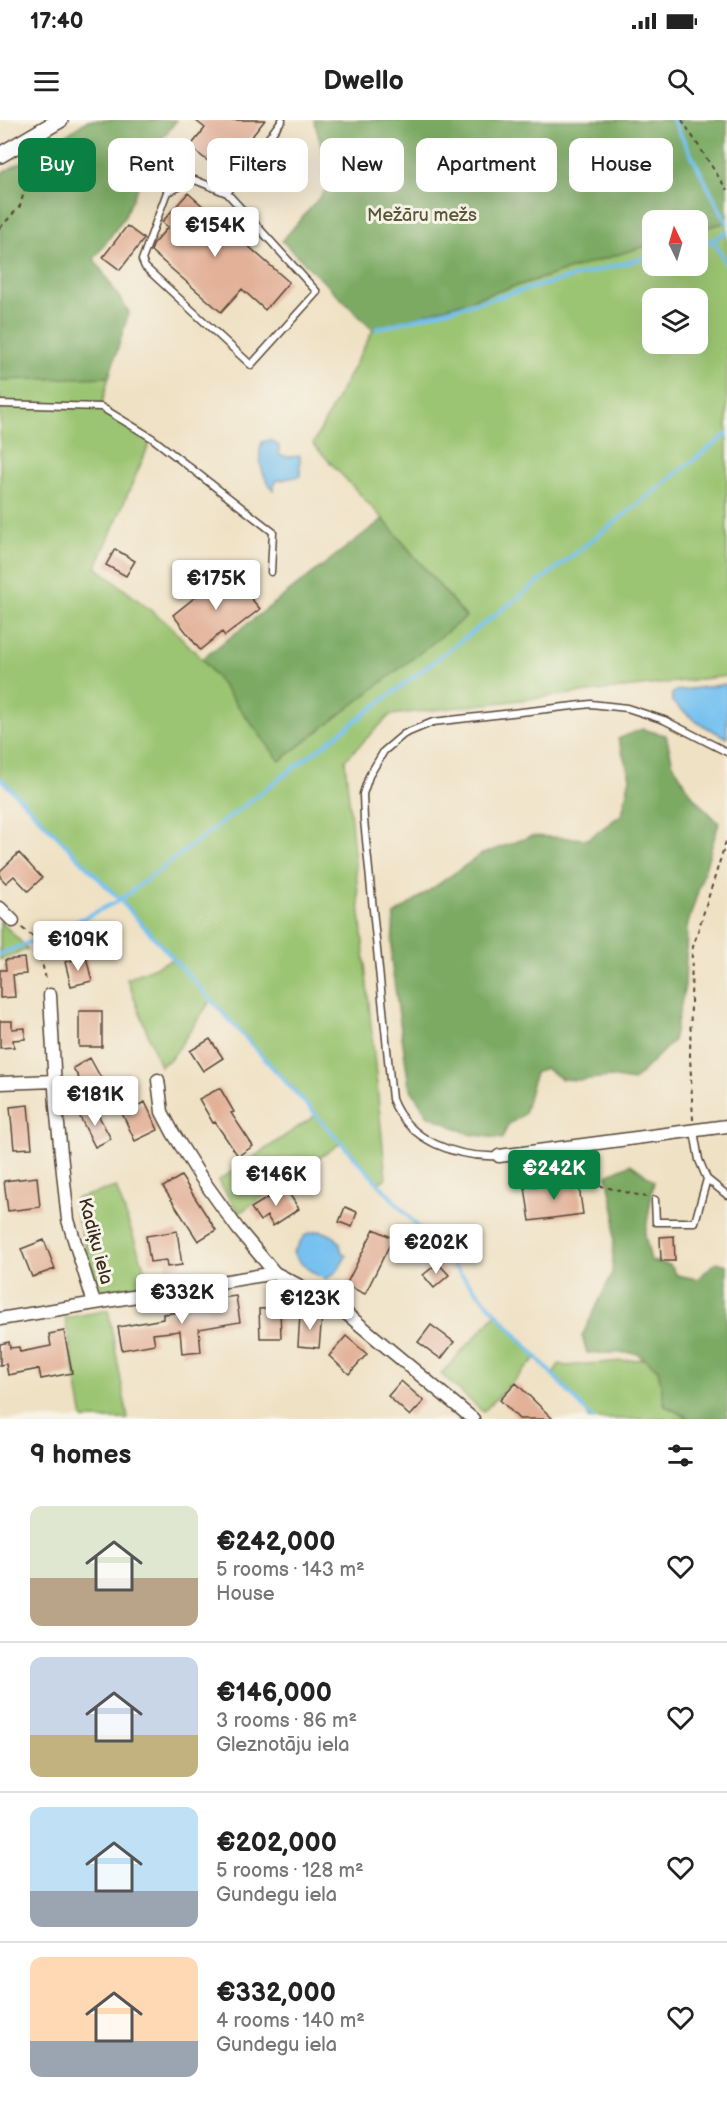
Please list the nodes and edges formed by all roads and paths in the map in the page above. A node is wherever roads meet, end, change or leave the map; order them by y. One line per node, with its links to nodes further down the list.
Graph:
1 (60, 120): 4 (street)
2 (282, 120): 7 (lane)
3 (682, 120): 6 (path)
4 (15, 146): 5 (street); 8 (path)
5 (0, 155)
6 (727, 190)
7 (227, 194): 7 (lane)
8 (0, 228)
9 (0, 404): 10 (lane)
10 (271, 572)
11 (727, 753): 22 (lane)
12 (727, 838): 20 (path)
13 (0, 908): 14 (street)
14 (13, 921): 15 (path)
15 (50, 995): 17 (street, Kadiķu iela)
16 (158, 1080): 27 (street)
17 (55, 1081): 18 (street); 28 (street, Kadiķu iela)
18 (0, 1083)
19 (727, 1126): 20 (street)
20 (694, 1130): 21 (street); 24 (lane)
21 (547, 1149): 22 (street); 23 (lane)
22 (498, 1155)
23 (551, 1178): 26 (path)
24 (707, 1179): 25 (lane); 26 (lane)
25 (727, 1195)
26 (655, 1200)
27 (275, 1273): 28 (street); 30 (street)
28 (94, 1303): 29 (street)
29 (0, 1319)
30 (473, 1419)

